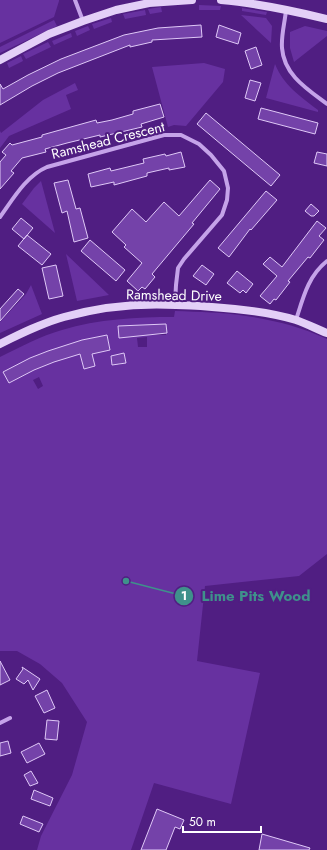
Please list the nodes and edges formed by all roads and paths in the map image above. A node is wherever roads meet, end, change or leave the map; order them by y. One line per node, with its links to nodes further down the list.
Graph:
1 (75, 0): 7 (street)
2 (178, 0): 3 (street); 7 (street)
3 (192, 0)
4 (221, 0): 5 (street)
5 (286, 10): 6 (street); 9 (street)
6 (327, 19)
7 (83, 21): 8 (street)
8 (0, 60)
9 (327, 104)
10 (0, 217): 12 (street, Ramshead Crescent)
11 (327, 262): 13 (street)
12 (175, 304): 13 (street, Ramshead Drive); 15 (street, Ramshead Drive)
13 (296, 320): 14 (street, Ramshead Drive)
14 (327, 333)
15 (0, 344)
16 (10, 718): 17 (street)
17 (0, 723)

